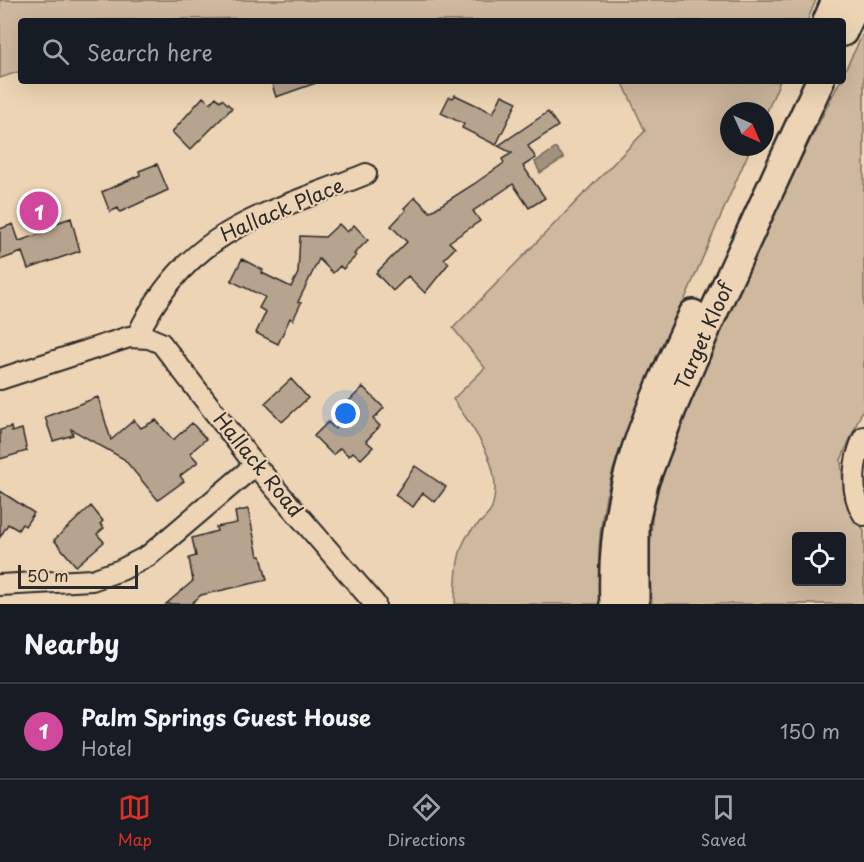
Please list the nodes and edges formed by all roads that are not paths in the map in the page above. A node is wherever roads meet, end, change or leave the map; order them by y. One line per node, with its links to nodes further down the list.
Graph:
1 (836, 0): 3 (main road)
2 (858, 0): 4 (main road)
3 (827, 18)
4 (846, 26)
5 (798, 84): 15 (main road, Target Kloof)
6 (819, 84): 16 (main road, Target Kloof)
7 (366, 174): 8 (street, Hallack Place)
8 (137, 336): 9 (street); 11 (street, Hallack Road)
9 (0, 379)
10 (864, 437): 12 (street)
11 (255, 465): 13 (street); 14 (street, Hallack Road)
12 (864, 515)
13 (0, 585)
14 (375, 604)
15 (615, 604)
16 (635, 604)

